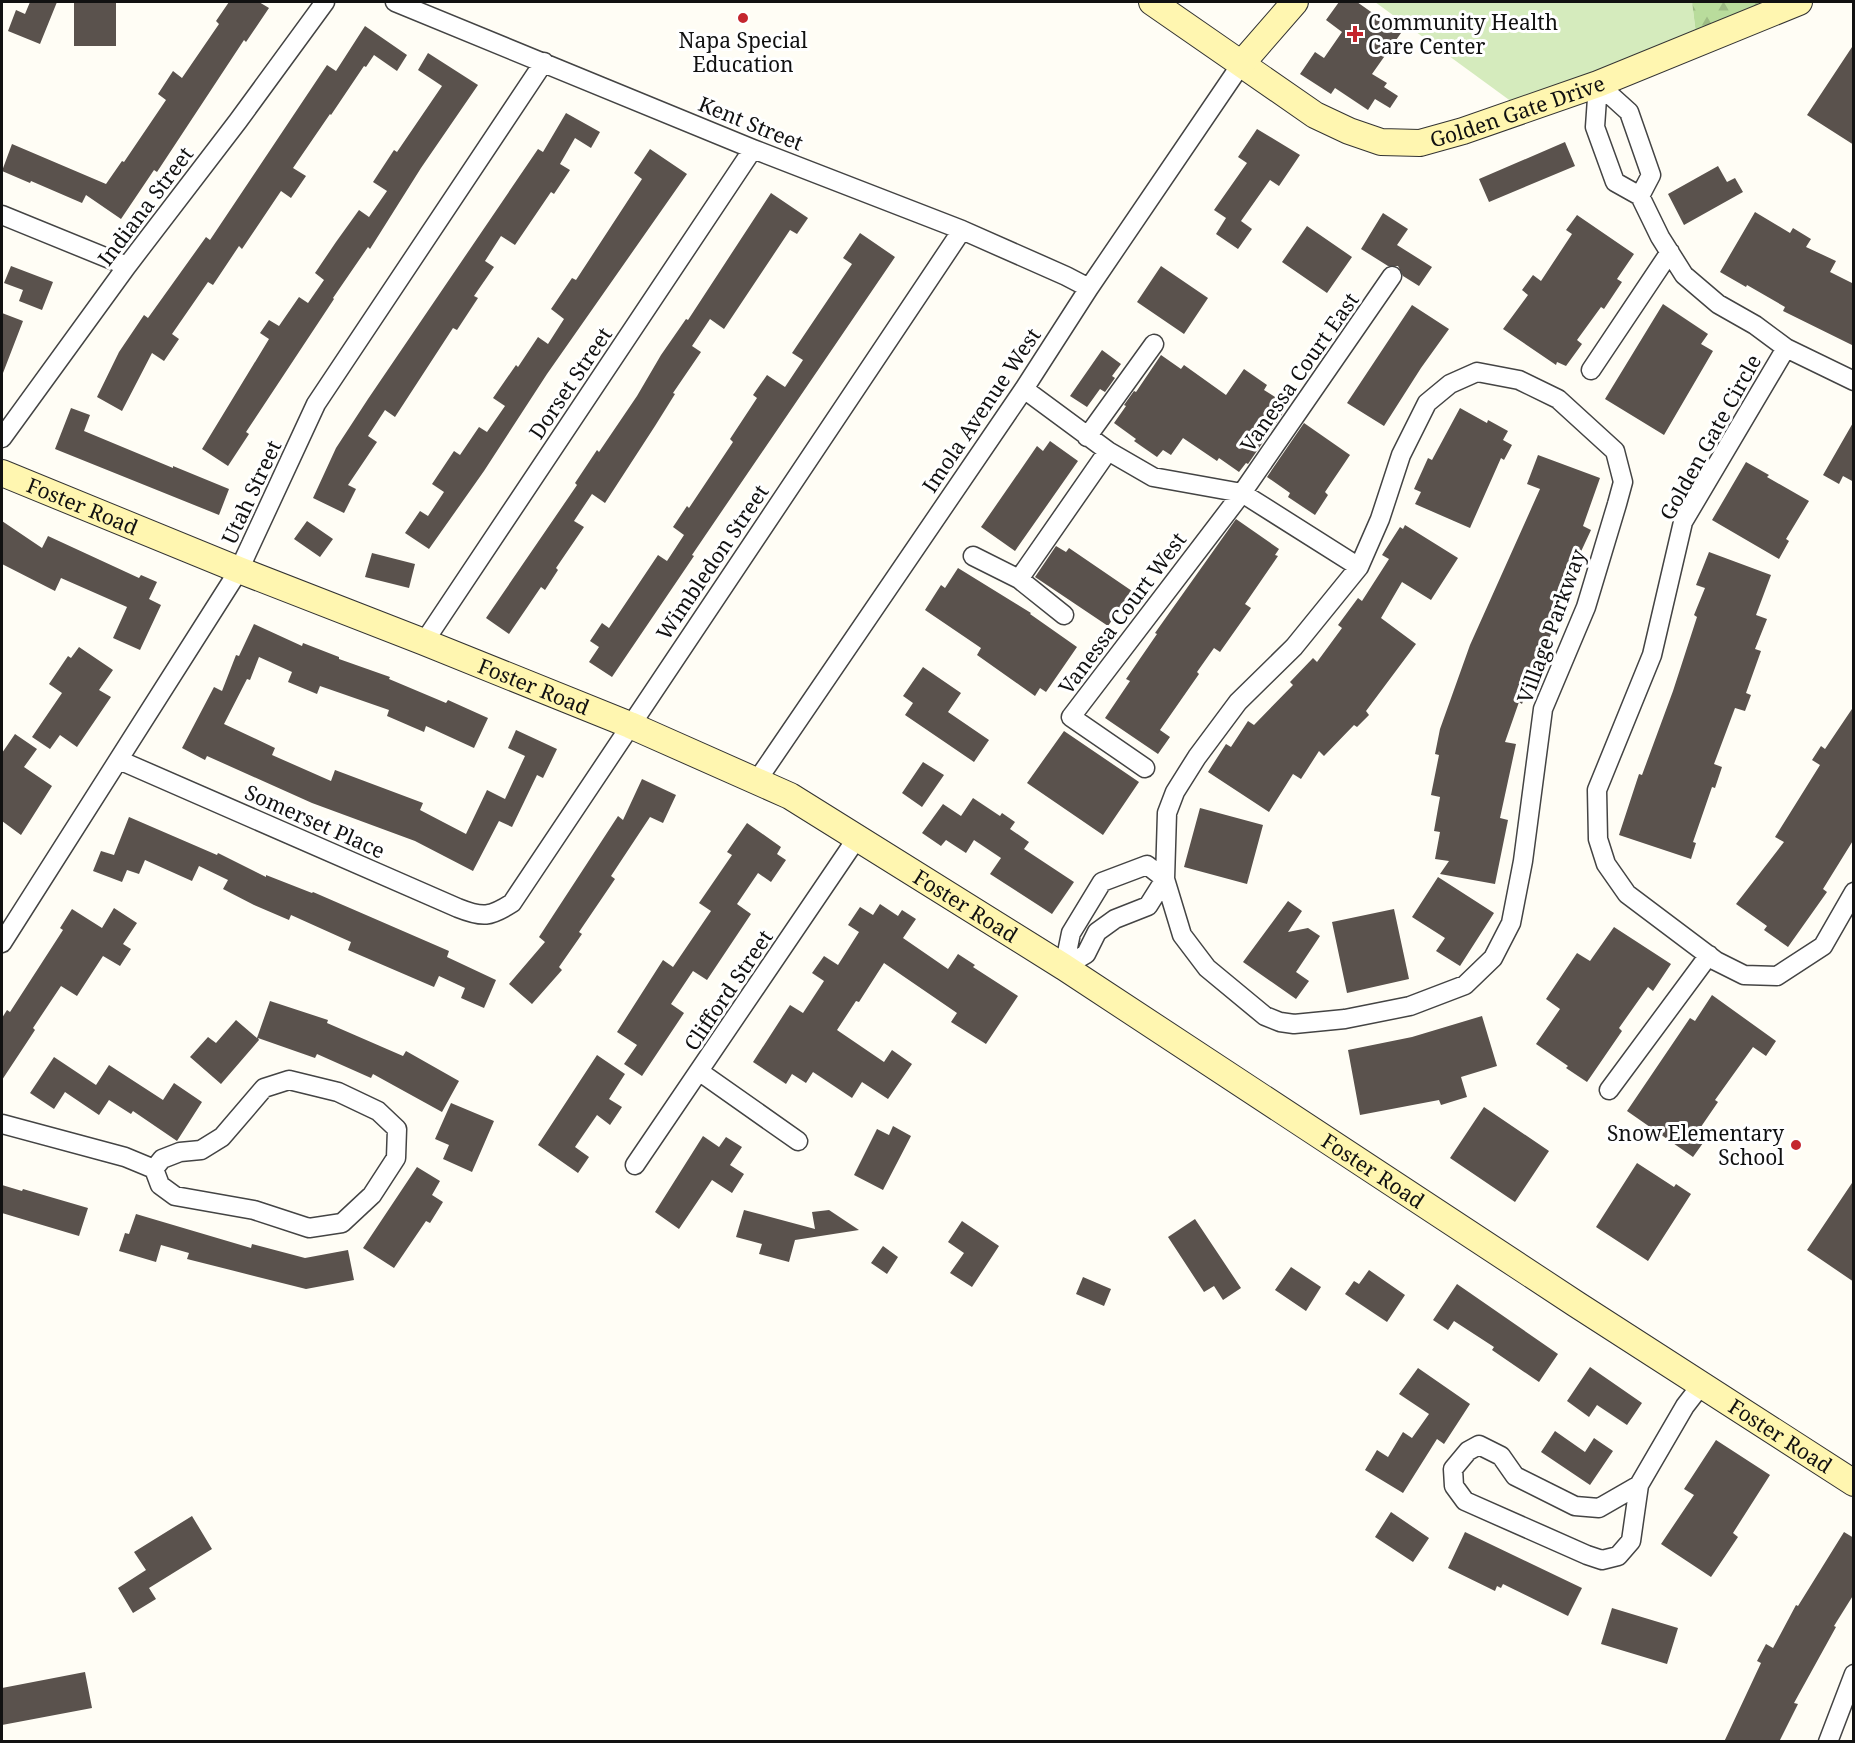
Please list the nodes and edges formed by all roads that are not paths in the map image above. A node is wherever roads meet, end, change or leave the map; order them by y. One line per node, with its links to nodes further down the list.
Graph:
1 (325, 2): 15 (street, Indiana Street)
2 (395, 2): 7 (street, Kent Street)
3 (1152, 2): 8 (street, Golden Gate Drive)
4 (1276, 2): 8 (street)
5 (1295, 2): 8 (street)
6 (1799, 2): 9 (street, Golden Gate Drive)
7 (544, 62): 10 (street, Kent Street); 30 (street, Utah Street)
8 (1242, 63): 9 (street, Golden Gate Drive); 17 (street, Imola Avenue West)
9 (1598, 84): 11 (street); 11 (street)
10 (753, 149): 13 (street, Kent Street); 33 (street, Dorset Street)
11 (1640, 196): 14 (street, Golden Gate Circle)
12 (2, 215): 15 (street)
13 (962, 230): 17 (street, Kent Street); 34 (street, Wimbledon Street)
14 (1670, 252): 19 (street, Golden Gate Circle); 20 (street)
15 (127, 266): 24 (street, Indiana Street)
16 (1392, 276): 27 (street, Vanessa Court East)
17 (1089, 288): 22 (street, Imola Avenue West)
18 (1154, 344): 23 (street)
19 (1786, 348): 21 (street, Golden Gate Circle); 43 (street, Golden Gate Circle)
20 (1591, 370)
21 (1854, 381)
22 (1024, 389): 23 (street); 37 (street, Imola Avenue West)
23 (1087, 437): 25 (street)
24 (2, 438)
25 (1108, 451): 27 (street); 31 (street)
26 (2, 473): 30 (street, Foster Road)
27 (1242, 493): 29 (street); 36 (street, Vanessa Court West)
28 (973, 555): 31 (street)
29 (1359, 567): 39 (street, Village Parkway); 39 (street, Village Parkway)
30 (239, 570): 33 (street, Foster Road); 35 (street, Utah Street)
31 (1019, 579): 32 (street)
32 (1064, 615)
33 (424, 642): 34 (street, Foster Road)
34 (630, 725): 37 (street, Foster Road); 41 (street, Wimbledon Street)
35 (119, 760): 41 (street, Somerset Place); 42 (street, Utah Street)
36 (1145, 768)
37 (756, 782): 38 (street, Foster Road)
38 (857, 838): 44 (street, Foster Road); 45 (street, Clifford Street)
39 (1165, 879): 44 (street); 44 (street)
40 (1854, 892): 43 (street, Golden Gate Circle)
41 (495, 914)
42 (2, 943)
43 (1709, 955): 46 (street)
44 (1064, 968): 51 (street, Foster Road)
45 (700, 1072): 48 (street); 49 (street, Clifford Street)
46 (1609, 1090)
47 (2, 1124): 50 (street)
48 (798, 1141)
49 (635, 1165)
50 (154, 1169): 50 (street)
51 (1702, 1384): 52 (street, Foster Road); 53 (street)
52 (1854, 1483)
53 (1639, 1485): 53 (street)
54 (1854, 1674): 55 (street)
55 (1828, 1742)

